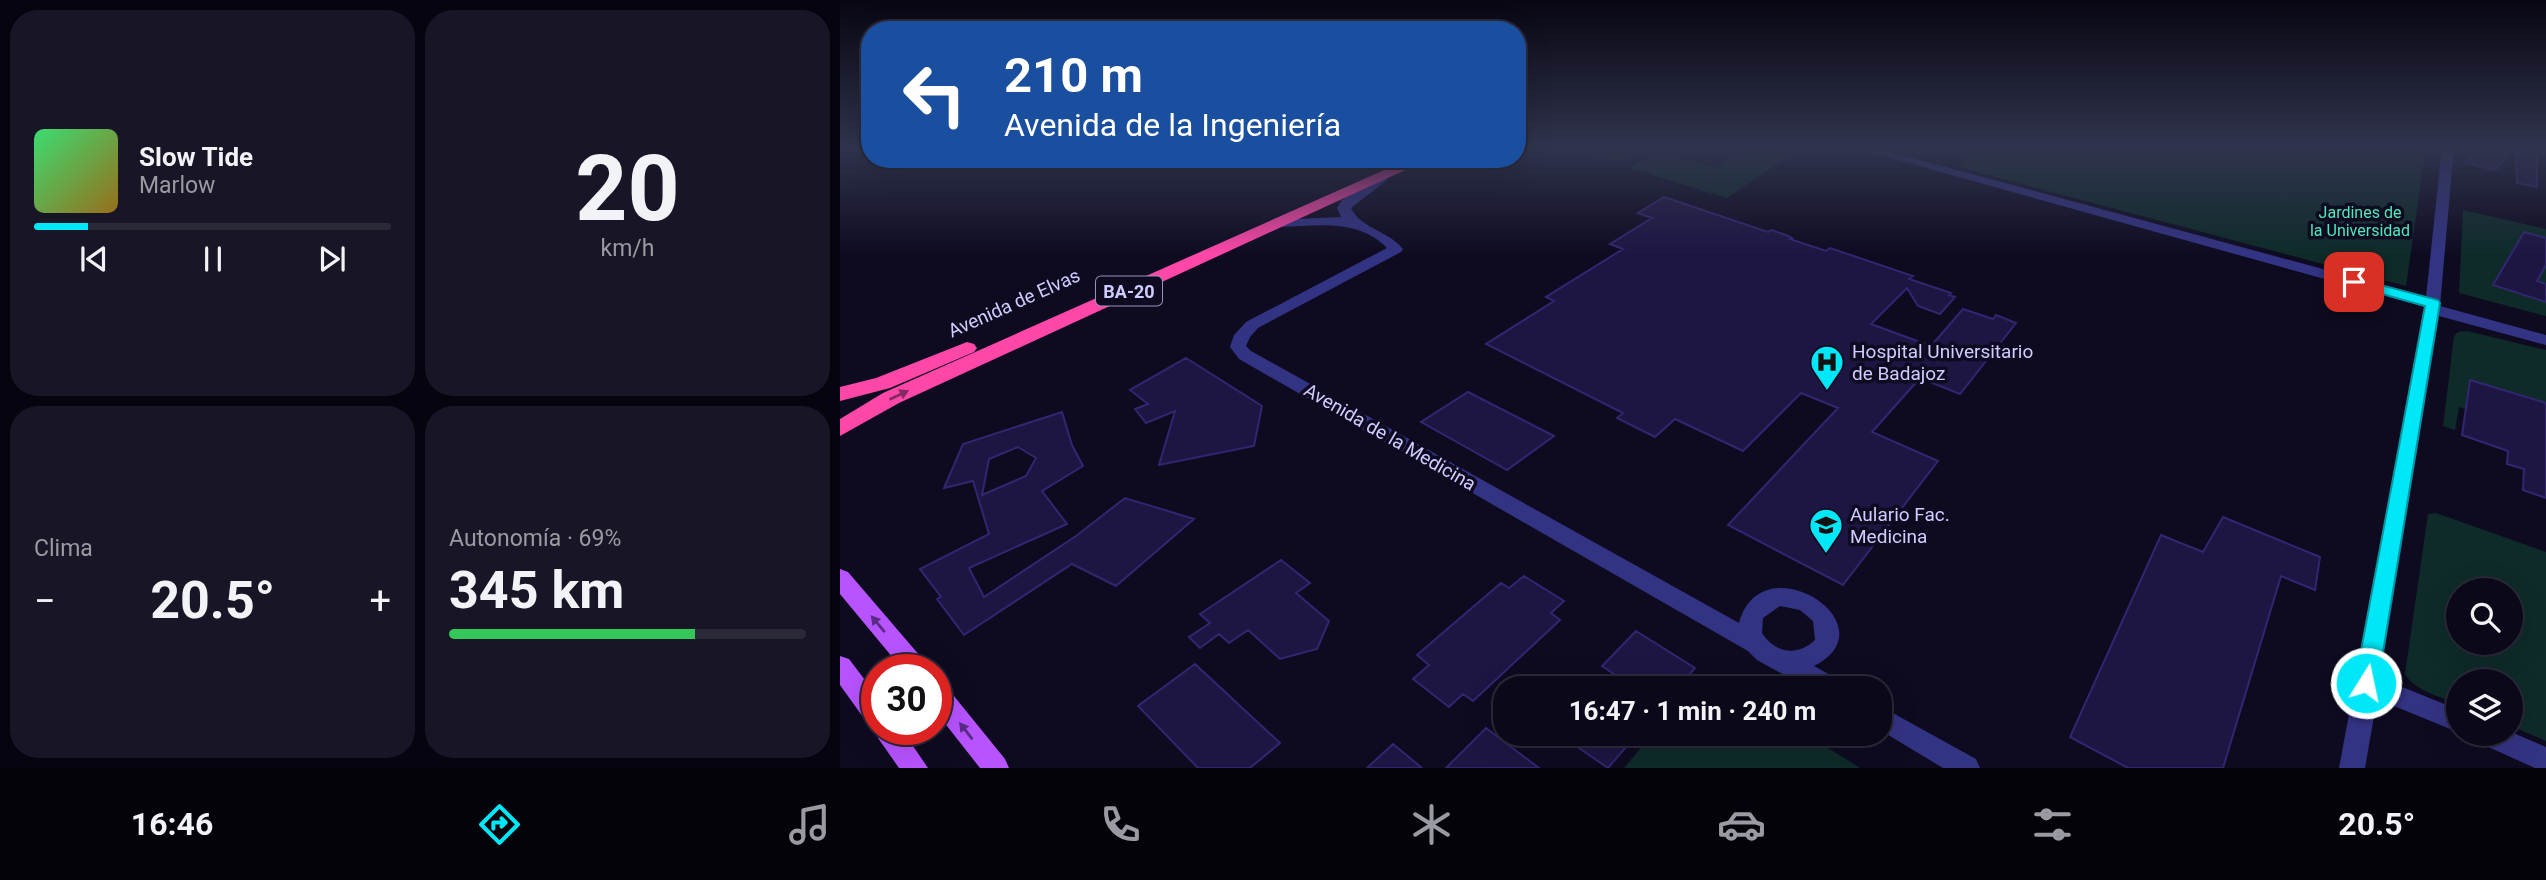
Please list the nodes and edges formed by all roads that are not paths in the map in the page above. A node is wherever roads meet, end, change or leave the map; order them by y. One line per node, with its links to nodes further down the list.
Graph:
1 (1341, 183): 11 (highway, Avenida de Elvas / BA-20)
2 (1370, 183): 7 (highway, Avenida de Elvas / BA-20)
3 (1375, 183): 6 (street, Avenida de Elvas)
4 (1985, 183): 8 (street)
5 (2444, 183): 8 (street)
6 (1350, 221): 7 (street, Avenida de Elvas); 14 (street, Avenida de la Medicina)
7 (1280, 223): 12 (highway, Avenida de Elvas / BA-20, one-way to 7)
8 (2432, 304): 9 (street); 10 (street); 19 (street)
9 (2546, 332)
10 (2546, 340)
11 (840, 394)
12 (840, 429)
13 (840, 578): 15 (main road, one-way to 13)
14 (1755, 644): 16 (street); 16 (street)
15 (904, 654)
16 (1785, 662): 18 (street)
17 (841, 670): 20 (main road)
18 (1809, 676)
19 (2366, 683): 22 (street); 30 (street)
20 (861, 696)
21 (952, 713): 28 (main road, one-way to 21)
22 (2446, 717)
23 (1892, 724): 29 (street)
24 (898, 745): 27 (main road)
25 (2514, 746): 26 (street)
26 (2546, 760)
27 (915, 768)
28 (996, 768)
29 (1967, 768)
30 (2352, 768)

